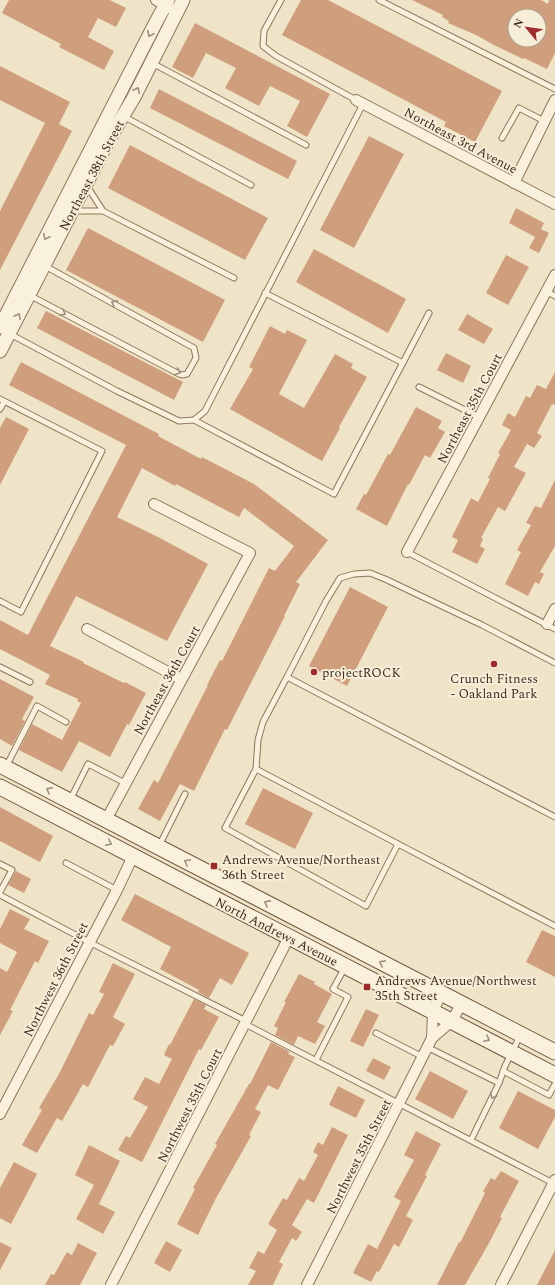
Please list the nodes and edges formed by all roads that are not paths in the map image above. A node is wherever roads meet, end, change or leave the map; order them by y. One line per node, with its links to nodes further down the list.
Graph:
1 (281, 0): 8 (lane)
2 (379, 0): 6 (lane)
3 (163, 2): 4 (street); 26 (street, Northeast 38th Street, one-way to 26)
4 (180, 6): 5 (street, Northeast 38th Street)
5 (151, 62): 9 (street, Northeast 38th Street, one-way to 5); 12 (lane)
6 (555, 89)
7 (555, 100): 10 (street)
8 (359, 102): 14 (street, Northeast 3rd Avenue); 22 (lane)
9 (122, 116): 13 (street, Northeast 38th Street); 15 (lane)
10 (544, 121): 11 (lane); 14 (street)
11 (502, 138)
12 (306, 145)
13 (86, 183): 17 (street, Northeast 38th Street); 18 (lane)
14 (514, 183): 16 (street, Northeast 3rd Avenue)
15 (251, 185)
16 (555, 204)
17 (72, 211): 18 (lane); 19 (street, Northeast 38th Street)
18 (103, 211): 21 (lane)
19 (44, 265): 24 (street, Northeast 38th Street); 24 (lane, one-way to 19)
20 (555, 275): 23 (street, Northeast 35th Court)
21 (234, 278)
22 (265, 293): 28 (lane); 33 (lane)
23 (551, 294): 32 (street, Northeast 35th Court)
24 (28, 295): 26 (street, Northeast 38th Street, one-way to 24)
25 (429, 313): 28 (lane)
26 (4, 327): 27 (street, Northeast 38th Street); 33 (lane)
27 (0, 351)
28 (403, 363): 33 (lane)
29 (419, 387): 32 (lane)
30 (2, 401): 31 (lane); 36 (lane)
31 (0, 409)
32 (479, 417): 35 (street, Northeast 35th Court)
33 (194, 420)
34 (154, 504): 43 (street, Northeast 36th Court)
35 (407, 552): 38 (lane)
36 (0, 601)
37 (555, 609): 38 (street)
38 (551, 627)
39 (87, 629): 43 (street)
40 (555, 663): 42 (lane)
41 (0, 667): 44 (lane)
42 (287, 677): 47 (lane); 52 (lane)
43 (181, 678): 48 (street, Northeast 36th Court)
44 (30, 682)
45 (66, 722): 46 (lane)
46 (3, 766): 51 (main road, North Andrews Avenue, one-way to 46)
47 (256, 770): 55 (lane); 55 (lane)
48 (125, 783): 51 (lane); 53 (street, Northeast 36th Court)
49 (0, 787): 54 (main road, North Andrews Avenue)
50 (185, 794): 56 (lane)
51 (69, 801): 53 (main road, North Andrews Avenue)
52 (555, 817)
53 (106, 820): 54 (main road); 56 (main road, North Andrews Avenue)
54 (74, 825): 57 (main road, North Andrews Avenue, one-way to 57)
55 (398, 844): 63 (lane)
56 (158, 847): 57 (main road); 67 (main road, North Andrews Avenue, one-way to 56)
57 (133, 856): 60 (street, Northwest 36th Street); 64 (main road, North Andrews Avenue)
58 (66, 863): 60 (lane)
59 (0, 864): 61 (lane)
60 (117, 890): 65 (street, Northwest 36th Street)
61 (0, 892)
62 (0, 896): 65 (lane)
63 (555, 926)
64 (289, 937): 66 (main road, North Andrews Avenue); 71 (street, Northwest 35th Court)
65 (89, 942): 71 (lane); 84 (street, Northwest 36th Street)
66 (345, 966): 69 (main road, North Andrews Avenue); 78 (lane)
67 (441, 994): 68 (main road, North Andrews Avenue); 69 (street, Northwest 35th Street)
68 (461, 1004): 70 (street, Northwest 35th Street); 73 (main road, North Andrews Avenue)
69 (433, 1011): 70 (main road, North Andrews Avenue); 74 (street, Northwest 35th Street)
70 (452, 1021): 74 (street, Northwest 35th Street); 76 (main road, North Andrews Avenue, one-way to 76)
71 (245, 1022): 78 (lane); 87 (street, Northwest 35th Court)
72 (376, 1033): 75 (lane)
73 (521, 1035): 76 (lane); 77 (main road, North Andrews Avenue)
74 (432, 1038): 75 (street, Northwest 35th Street)
75 (425, 1052): 81 (lane); 83 (street, Northwest 35th Street)
76 (512, 1052): 79 (lane); 80 (main road, North Andrews Avenue)
77 (555, 1052)
78 (316, 1060): 83 (lane)
79 (503, 1071): 81 (lane); 82 (lane)
80 (555, 1074)
81 (499, 1083): 85 (lane, one-way to 85)
82 (555, 1084)
83 (399, 1103): 85 (lane); 88 (street, Northwest 35th Street)
84 (0, 1114)
85 (471, 1140): 86 (lane)
86 (554, 1182): 89 (street)
87 (112, 1285)
88 (307, 1285)
89 (501, 1285)

